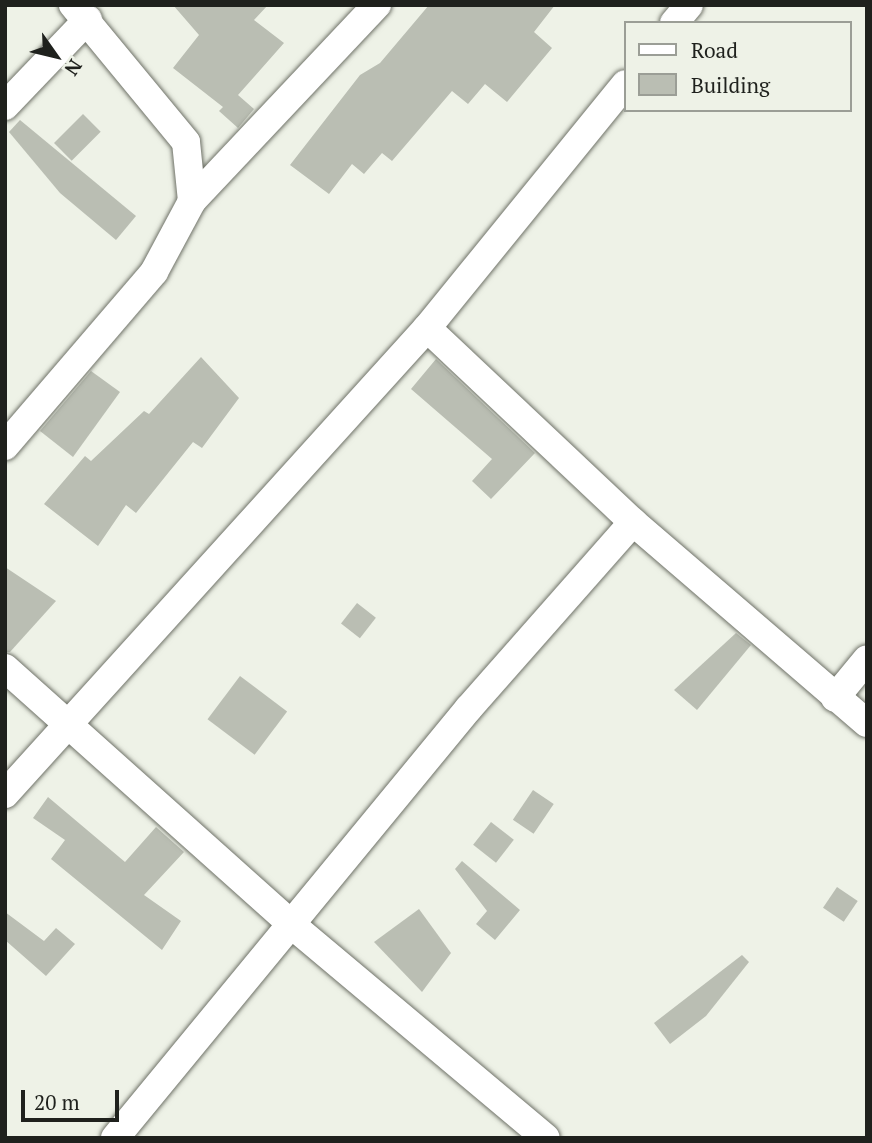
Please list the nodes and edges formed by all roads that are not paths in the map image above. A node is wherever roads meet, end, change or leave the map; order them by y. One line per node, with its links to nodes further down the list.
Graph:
1 (377, 5): 7 (street)
2 (689, 5): 4 (street)
3 (80, 12): 6 (street); 7 (street)
4 (676, 21)
5 (624, 85): 8 (street)
6 (5, 106)
7 (192, 201): 9 (street)
8 (427, 328): 10 (street); 14 (street)
9 (5, 446)
10 (633, 522): 13 (street); 17 (street)
11 (867, 659): 13 (street)
12 (5, 668): 14 (street)
13 (835, 698): 15 (street)
14 (70, 720): 16 (street); 17 (street)
15 (867, 723)
16 (5, 794)
17 (292, 925): 18 (street); 19 (street)
18 (115, 1138)
19 (546, 1138)

